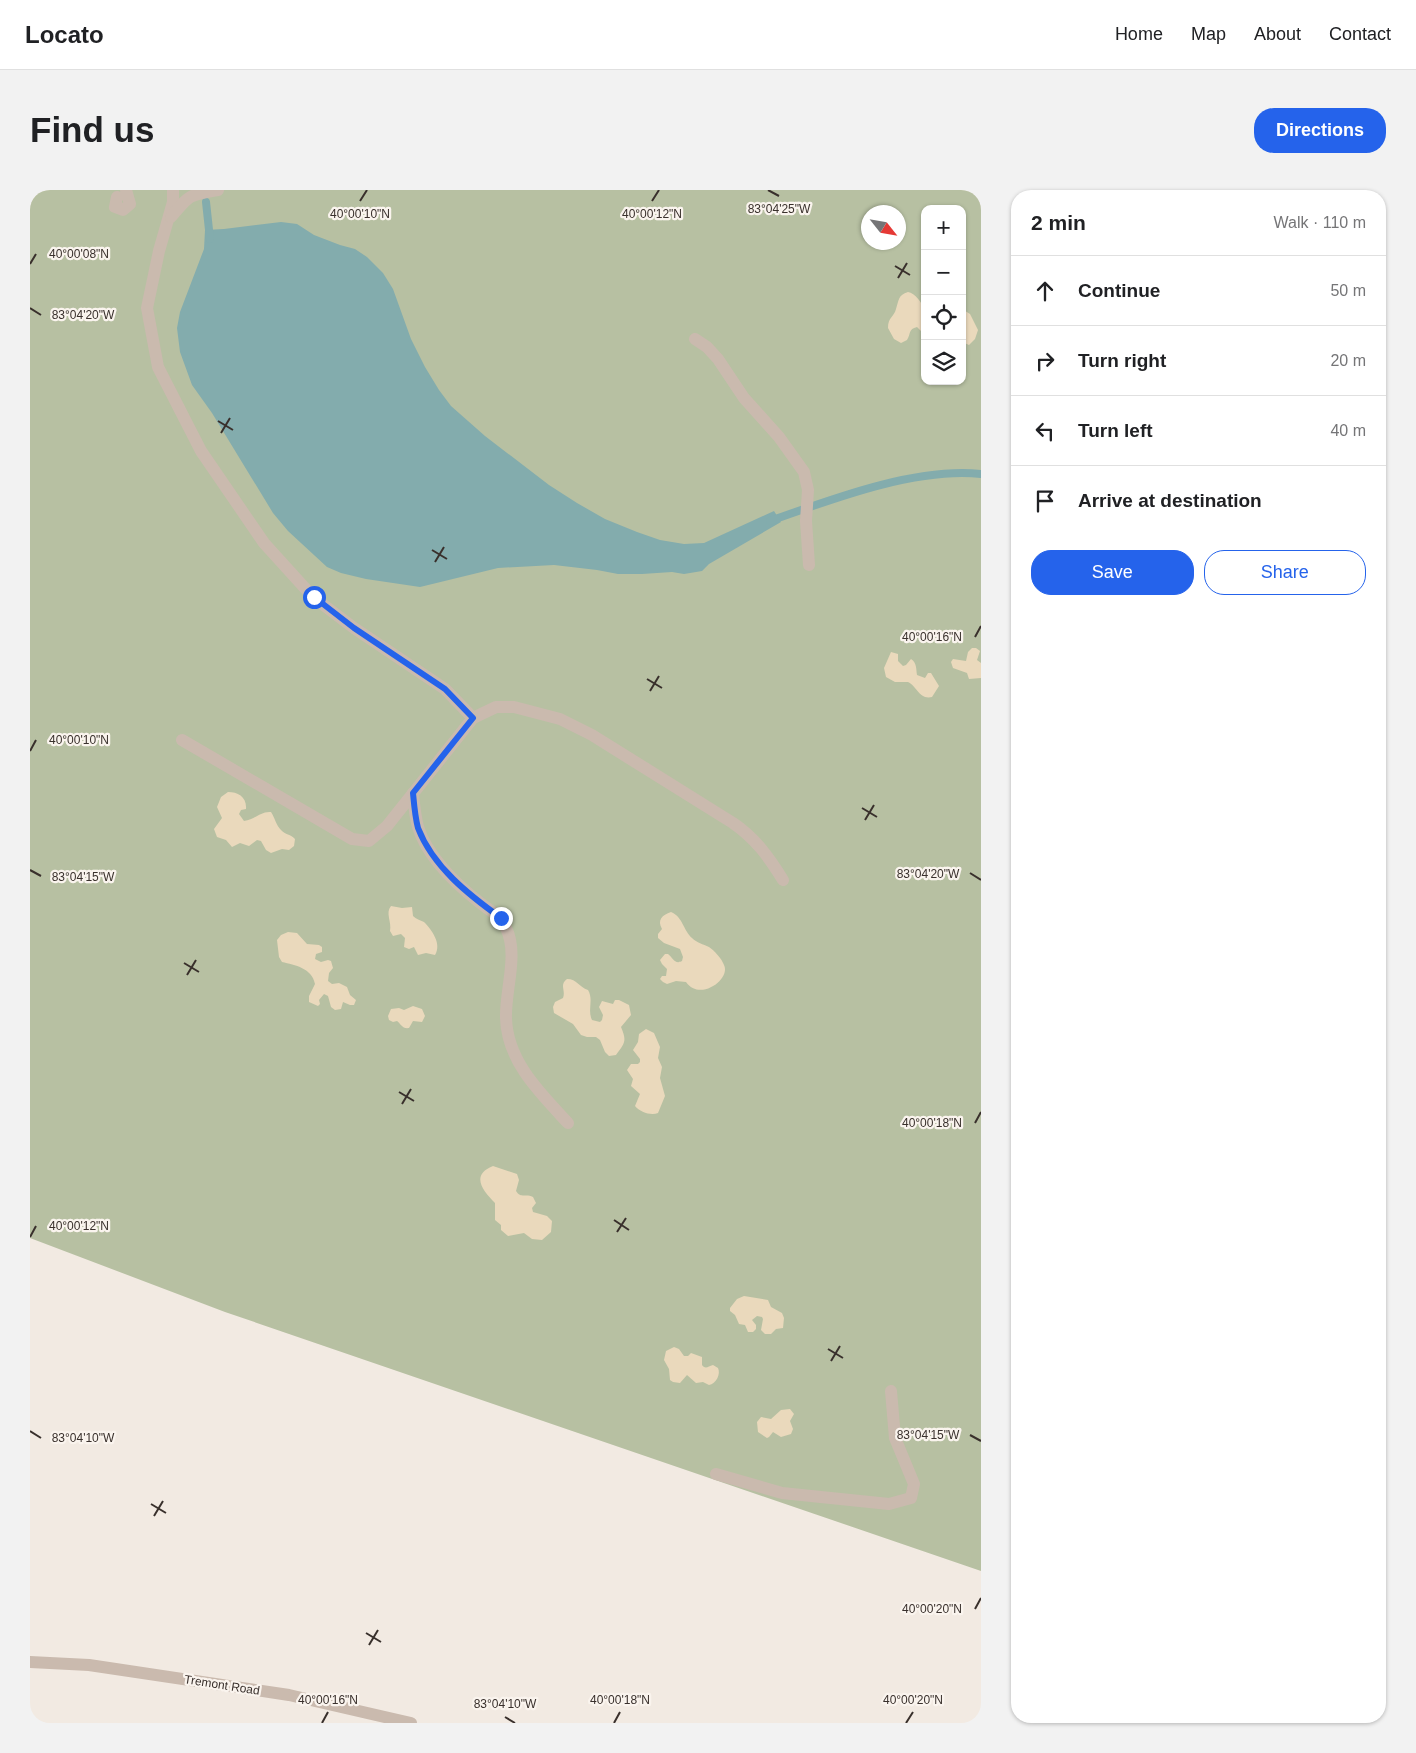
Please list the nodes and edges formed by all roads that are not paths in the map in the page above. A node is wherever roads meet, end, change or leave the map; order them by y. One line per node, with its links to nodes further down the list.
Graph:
1 (173, 190): 3 (street)
2 (218, 190): 3 (street)
3 (168, 220): 6 (street)
4 (695, 339): 5 (street)
5 (808, 566)
6 (473, 718): 8 (street); 9 (street)
7 (182, 740): 8 (street)
8 (413, 793): 10 (street)
9 (783, 880)
10 (568, 1123)
11 (891, 1390): 12 (street)
12 (716, 1474)
13 (30, 1662): 14 (street, Tremont Road)
14 (411, 1723)

